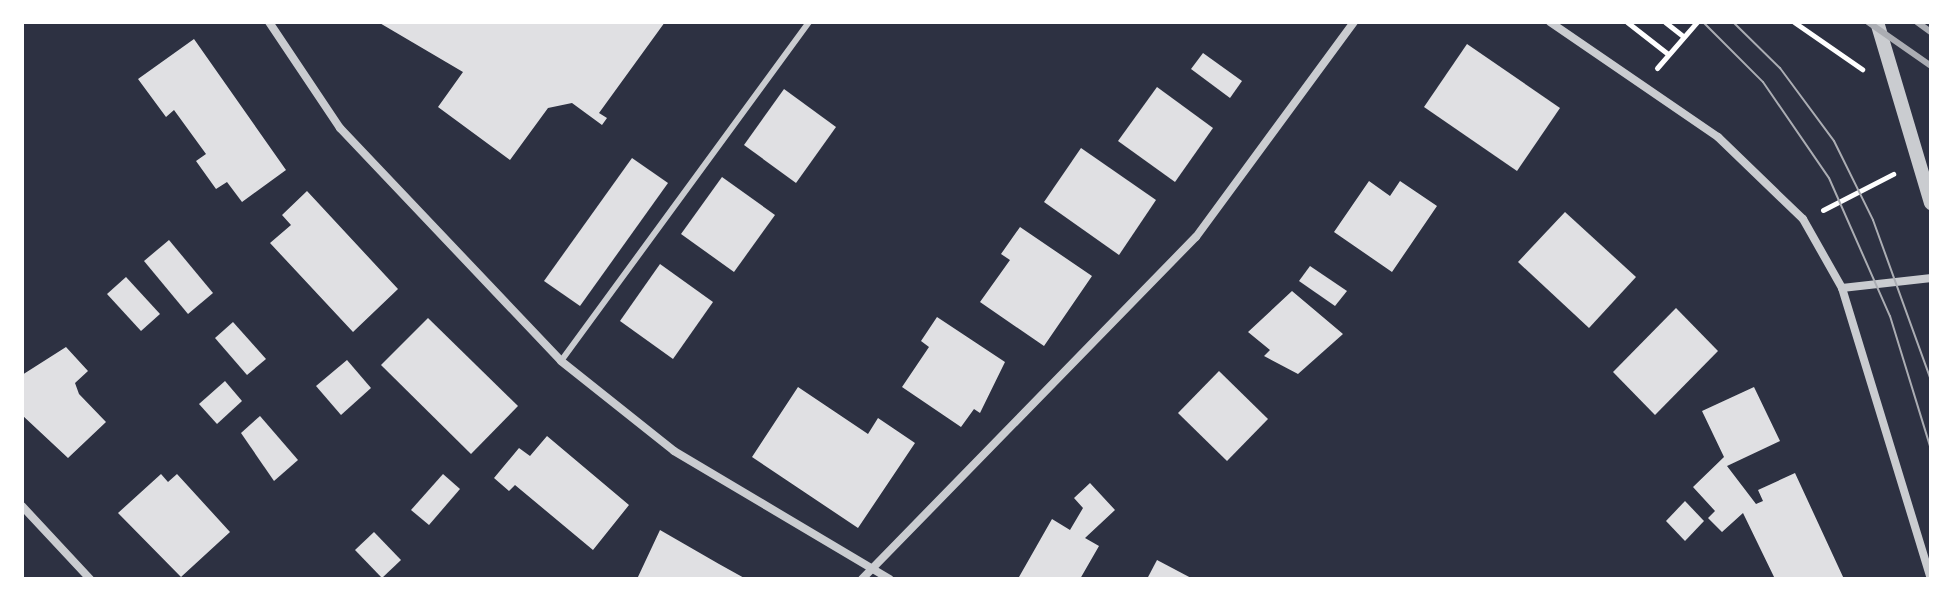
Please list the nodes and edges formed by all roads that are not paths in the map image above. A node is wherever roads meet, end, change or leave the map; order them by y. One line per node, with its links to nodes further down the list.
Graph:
1 (269, 22): 9 (street)
2 (809, 22): 9 (lane)
3 (1354, 22): 11 (street)
4 (1550, 22): 8 (street)
5 (1877, 22): 6 (street)
6 (1931, 203)
7 (1931, 278): 8 (street)
8 (1842, 288): 15 (street)
9 (561, 361): 11 (street)
10 (22, 506): 12 (street)
11 (870, 568): 13 (street); 14 (street)
12 (90, 579)
13 (862, 579)
14 (890, 579)
15 (1931, 579)

